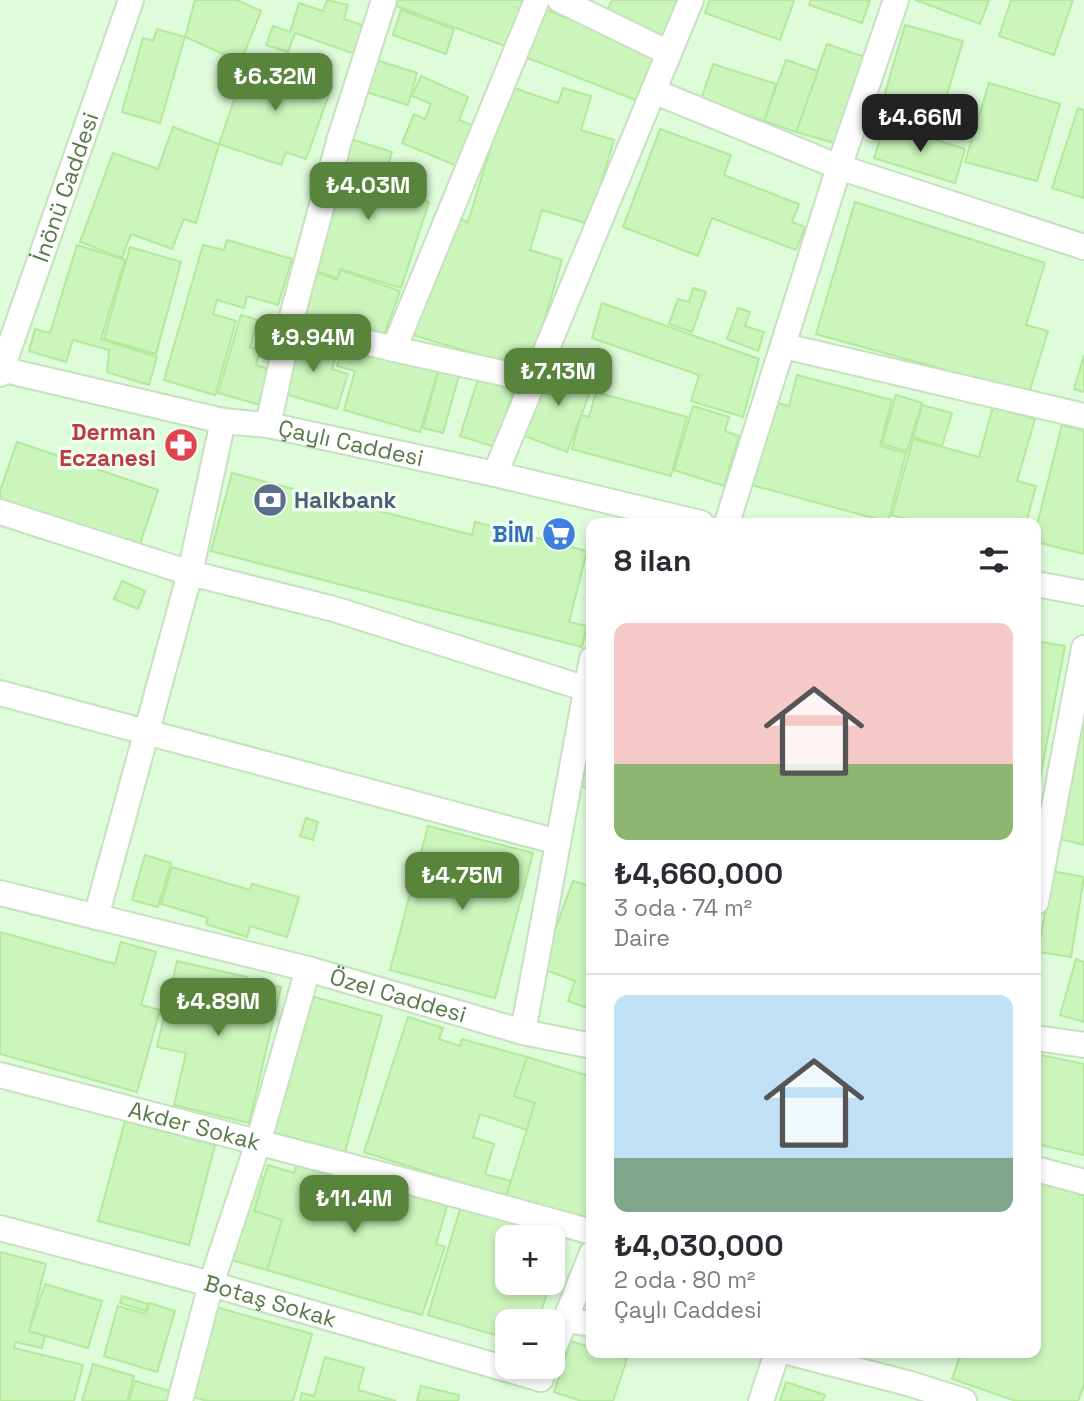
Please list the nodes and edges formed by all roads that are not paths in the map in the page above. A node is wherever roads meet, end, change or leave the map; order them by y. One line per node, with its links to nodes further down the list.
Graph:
1 (131, 0): 14 (street, İnönü Caddesi)
2 (384, 0): 11 (street)
3 (537, 0): 13 (street)
4 (560, 0): 7 (street)
5 (691, 0): 7 (street)
6 (896, 0): 9 (street)
7 (669, 53): 8 (street)
8 (653, 91): 9 (street); 15 (street)
9 (839, 167): 10 (street); 12 (street)
10 (1084, 247)
11 (290, 324): 13 (street); 18 (street)
12 (784, 346): 16 (street); 23 (street)
13 (394, 349): 15 (street)
14 (0, 371): 17 (street, Çaylı Caddesi)
15 (534, 380): 19 (street)
16 (1084, 416)
17 (223, 421): 18 (street, Çaylı Caddesi); 24 (street)
18 (268, 425): 19 (street, Çaylı Caddesi)
19 (495, 474): 21 (street, Çaylı Caddesi)
20 (0, 512): 24 (street)
21 (613, 513): 22 (street, Çaylı Caddesi)
22 (657, 518)
23 (729, 518)
24 (190, 572): 28 (street); 31 (street)
25 (1041, 585): 26 (street)
26 (1084, 593)
27 (1084, 649): 33 (street)
28 (586, 689)
29 (0, 693): 31 (street)
30 (586, 694): 32 (street)
31 (147, 732): 32 (street); 35 (street)
32 (558, 842): 37 (street)
33 (1041, 876)
34 (0, 893): 35 (street, Özel Caddesi)
35 (96, 917): 36 (street, Özel Caddesi)
36 (308, 969): 37 (street, Özel Caddesi); 42 (street)
37 (523, 1032): 39 (street, Özel Caddesi)
38 (1041, 1039): 40 (street)
39 (586, 1045)
40 (1084, 1045)
41 (0, 1075): 42 (street, Akder Sokak)
42 (258, 1143): 46 (street, Akder Sokak); 48 (street)
43 (1041, 1170): 44 (street)
44 (1084, 1182)
45 (0, 1228): 48 (street, Botaş Sokak)
46 (586, 1230)
47 (586, 1268): 49 (street)
48 (211, 1284): 53 (street, Botaş Sokak); 54 (street)
49 (565, 1320): 50 (street)
50 (586, 1323)
51 (775, 1358): 55 (street)
52 (810, 1358): 56 (street)
53 (540, 1382)
54 (180, 1401)
55 (761, 1401)
56 (964, 1401)

